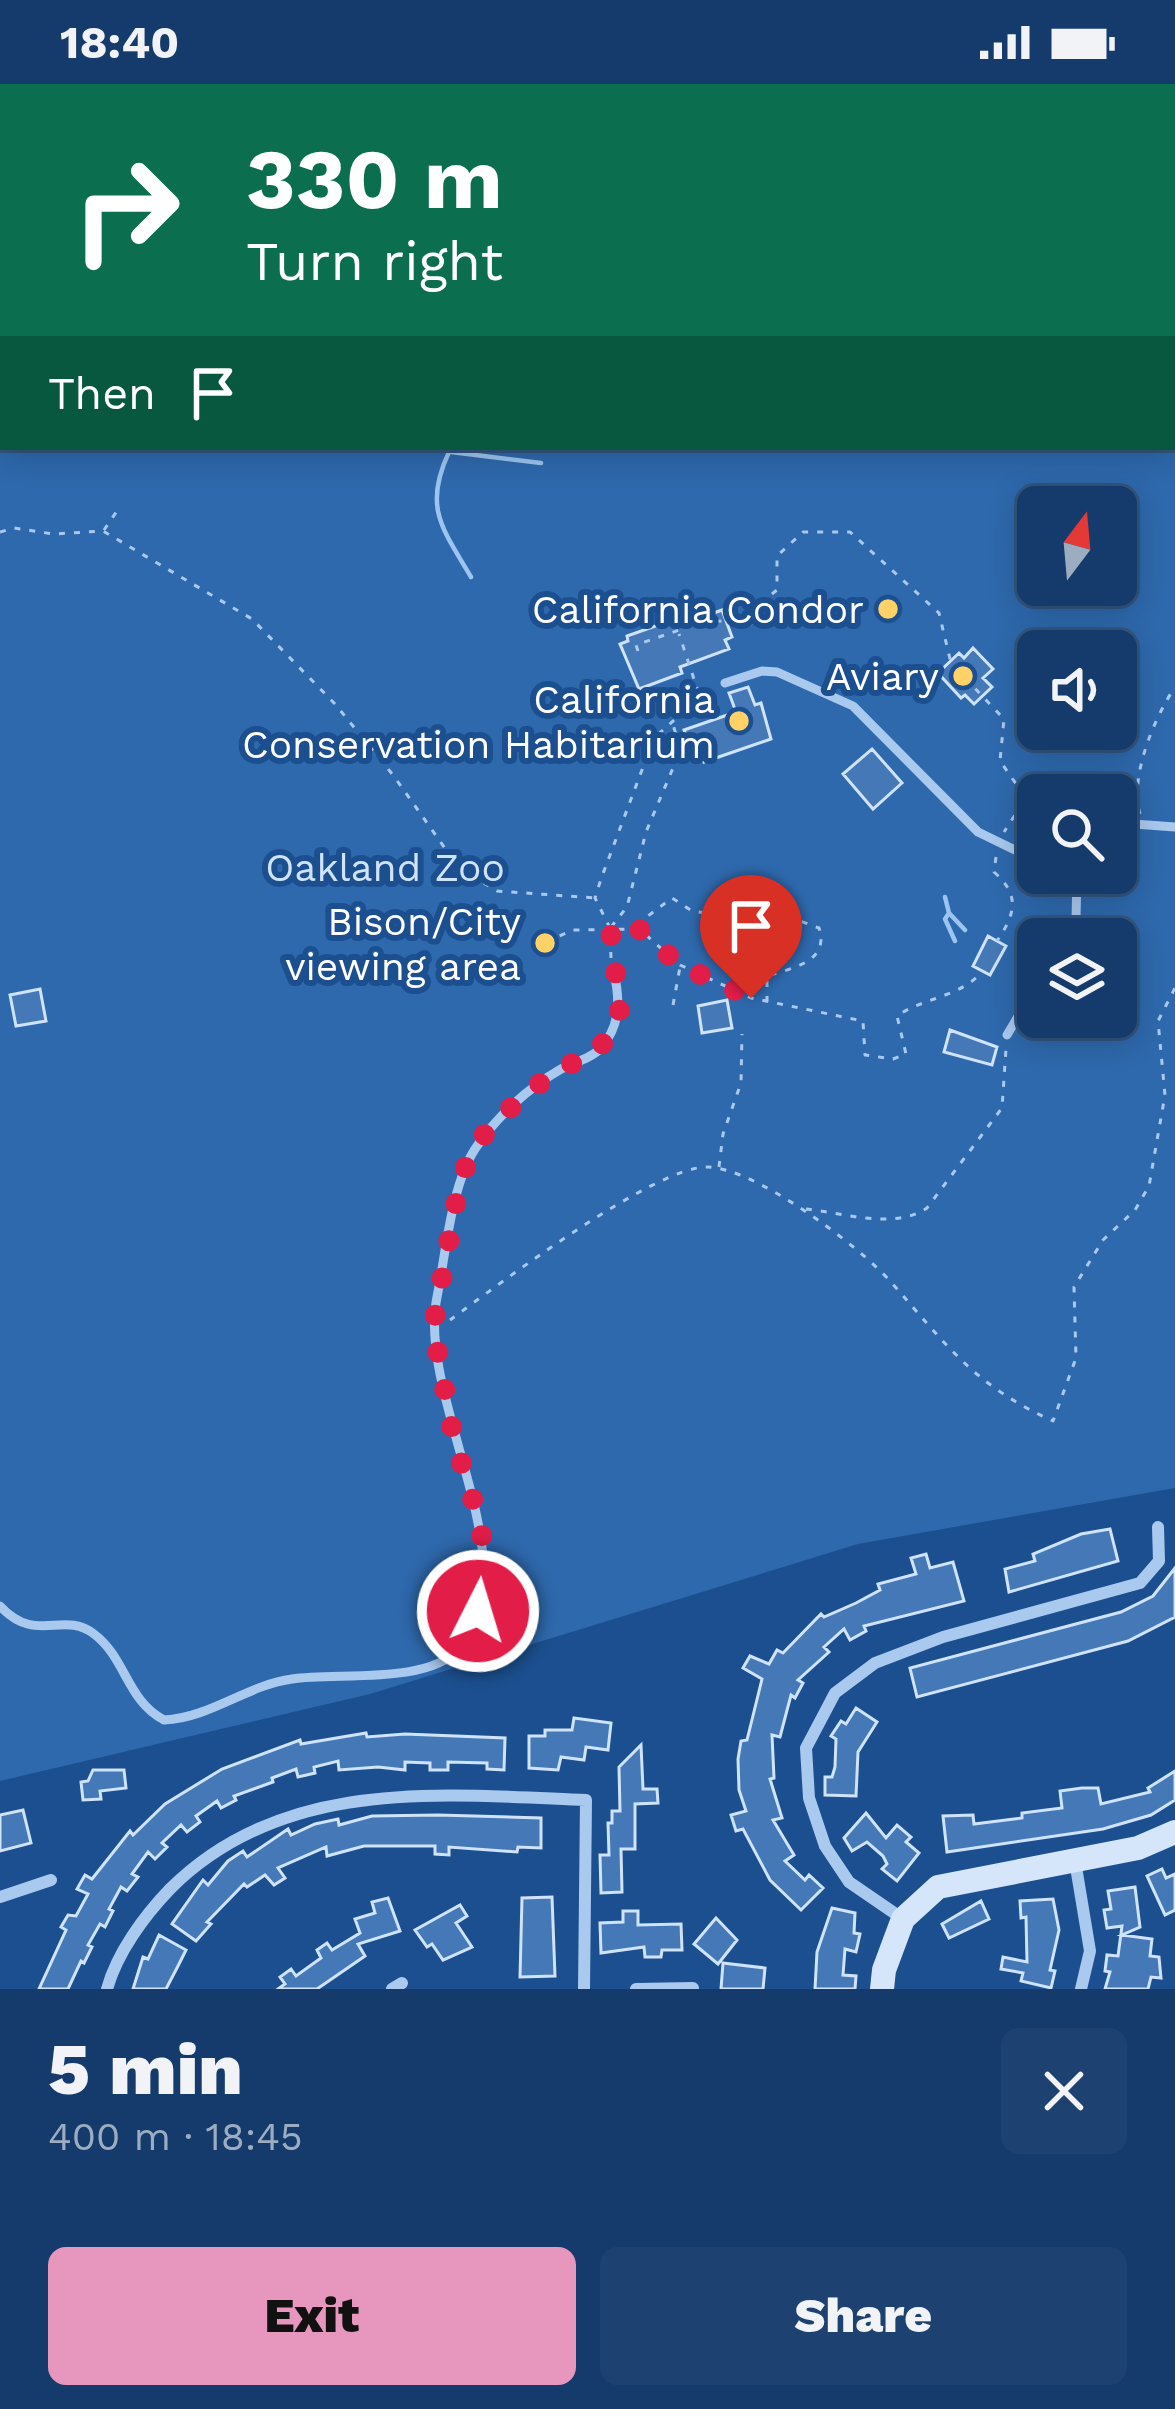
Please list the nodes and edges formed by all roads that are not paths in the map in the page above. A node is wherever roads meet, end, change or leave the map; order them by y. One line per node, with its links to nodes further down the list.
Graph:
1 (725, 682): 4 (lane)
2 (1137, 826): 3 (lane)
3 (1175, 827)
4 (1017, 848)
5 (614, 972): 9 (lane)
6 (1017, 1018): 7 (lane)
7 (1007, 1035)
8 (1158, 1527): 14 (street)
9 (0, 1606)
10 (1175, 1832): 11 (street)
11 (1075, 1861): 14 (street); 20 (street)
12 (51, 1880): 13 (street)
13 (0, 1897)
14 (902, 1918): 19 (street)
15 (693, 1988): 18 (street)
16 (107, 1989): 17 (street)
17 (584, 1989)
18 (636, 1989)
19 (882, 1989)
20 (1081, 1989)

